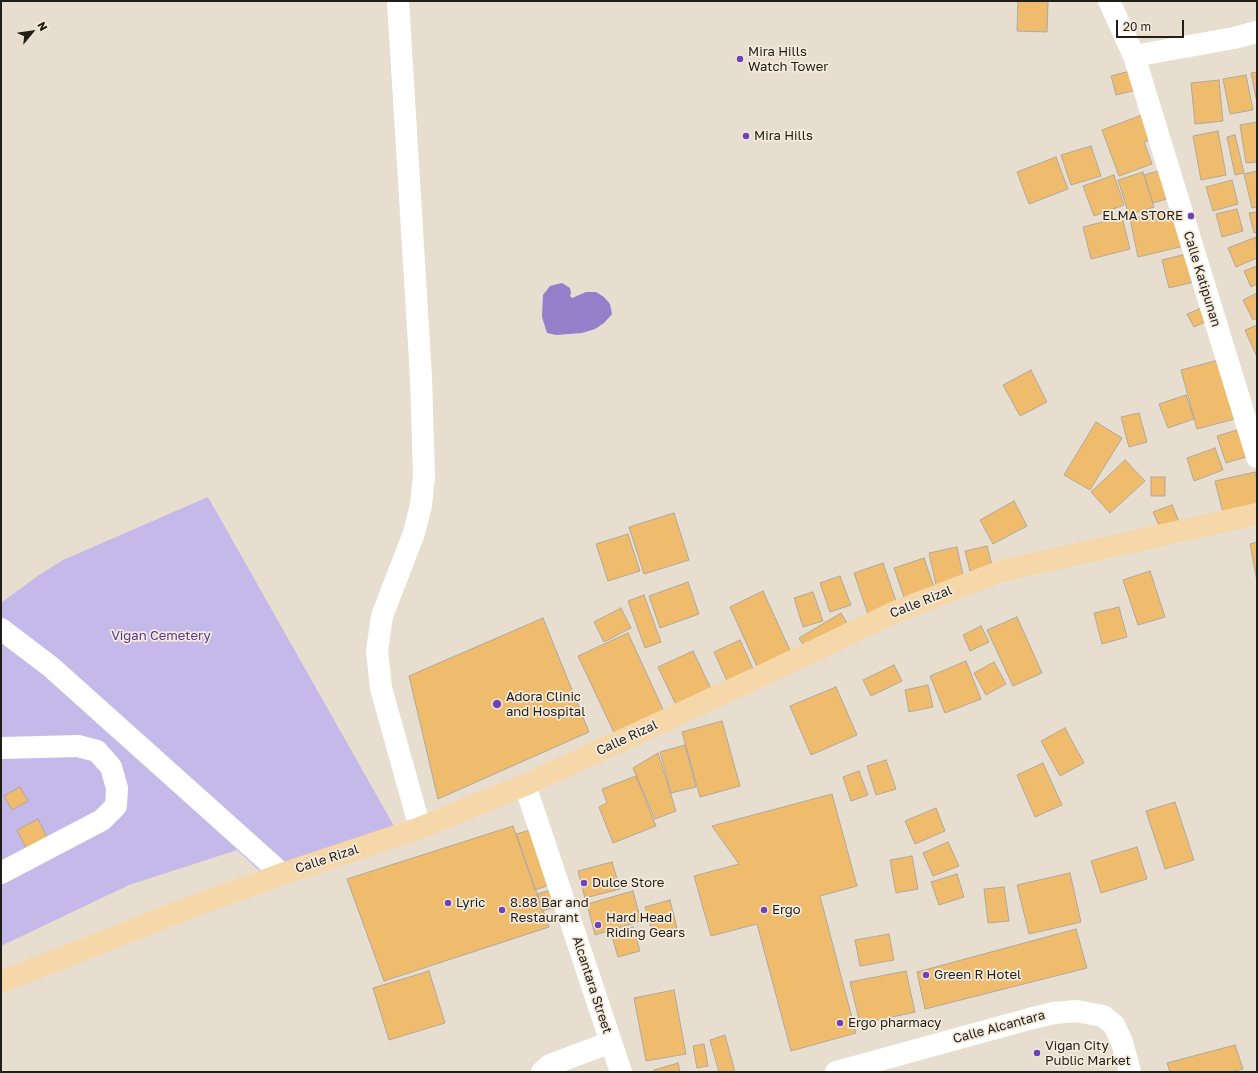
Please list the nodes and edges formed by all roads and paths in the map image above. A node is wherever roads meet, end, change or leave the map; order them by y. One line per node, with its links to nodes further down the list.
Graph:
1 (398, 1): 10 (street)
2 (1108, 1): 4 (street, Calle Katipunan)
3 (1257, 32): 4 (street)
4 (1134, 56): 5 (street, Calle Katipunan)
5 (1257, 457)
6 (1257, 514): 9 (main road, Calle Rizal)
7 (1, 628): 12 (street)
8 (1, 748): 11 (street)
9 (525, 785): 10 (main road, Calle Rizal); 14 (street, Alcantara Street)
10 (420, 828): 12 (main road, Calle Rizal)
11 (1, 873)
12 (282, 874): 13 (main road, Calle Rizal)
13 (1, 982)
14 (611, 1042): 15 (street); 16 (street, Alcantara Street)
15 (542, 1072)
16 (621, 1072)
17 (836, 1072): 18 (street, Calle Alcantara)
18 (1130, 1072)

